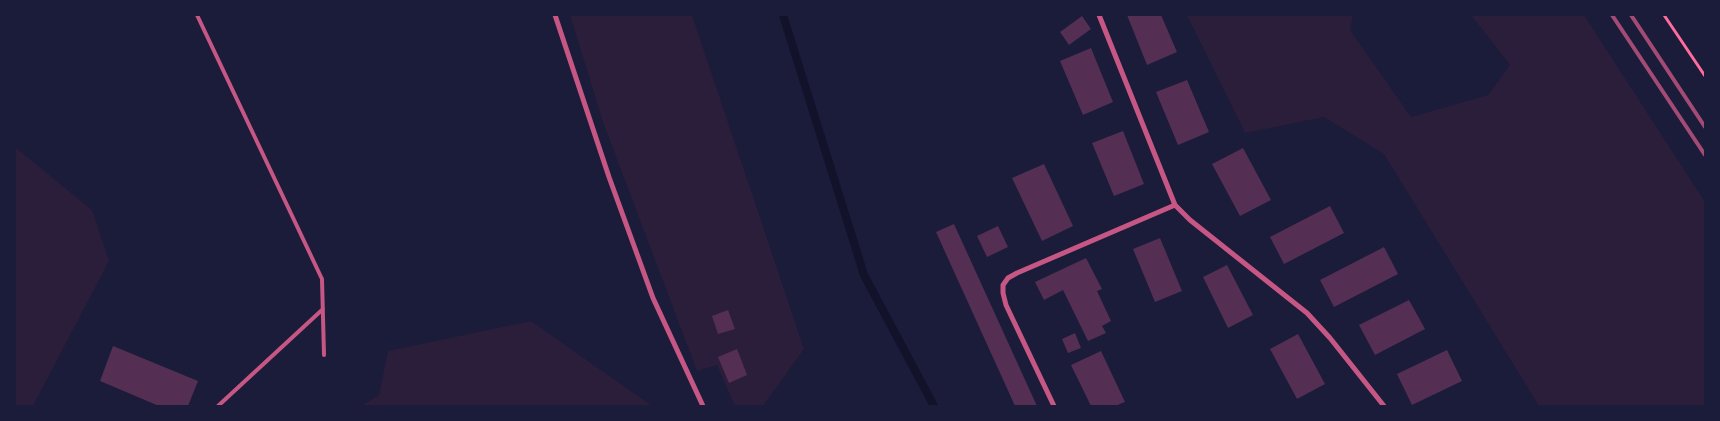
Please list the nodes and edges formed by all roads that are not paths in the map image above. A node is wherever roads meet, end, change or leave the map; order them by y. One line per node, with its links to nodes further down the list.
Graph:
1 (197, 15): 5 (lane)
2 (555, 15): 8 (street)
3 (1099, 15): 4 (street)
4 (1175, 206): 9 (street); 10 (street)
5 (323, 309): 6 (lane); 7 (lane)
6 (324, 355)
7 (218, 406)
8 (703, 406)
9 (1054, 406)
10 (1384, 406)

